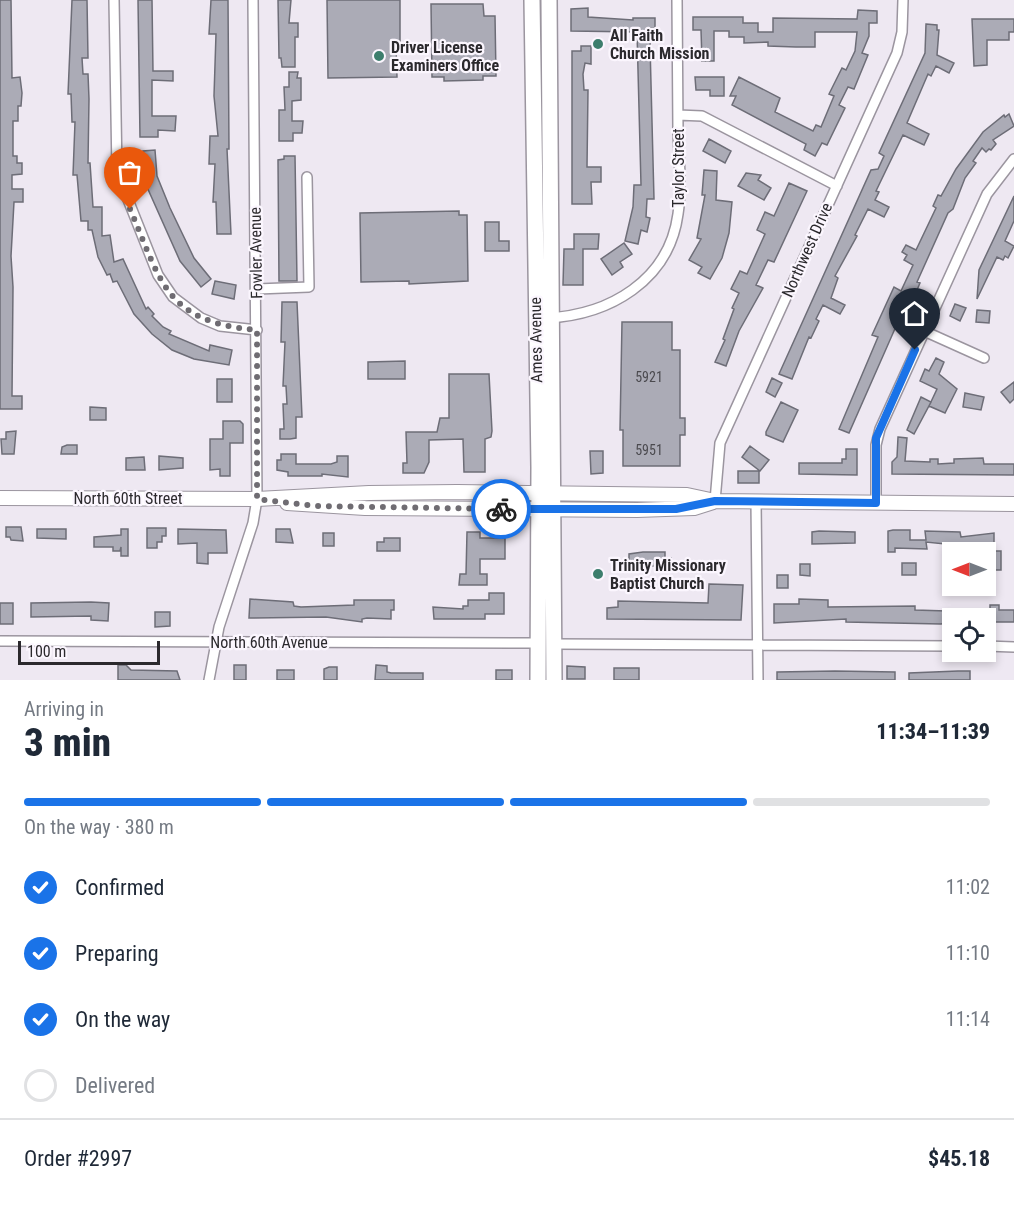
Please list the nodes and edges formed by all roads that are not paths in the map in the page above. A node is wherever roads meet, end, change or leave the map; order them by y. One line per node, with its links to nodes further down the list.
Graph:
1 (114, 0): 14 (street)
2 (253, 0): 11 (street, Fowler Avenue)
3 (532, 0): 12 (main road, Ames Avenue)
4 (549, 0): 13 (main road, Ames Avenue)
5 (677, 0): 7 (street, Taylor Street)
6 (903, 0): 10 (street, Northwest Drive)
7 (678, 115): 10 (street); 13 (street, Taylor Street)
8 (1014, 159): 15 (street)
9 (307, 177): 11 (street)
10 (837, 186): 20 (street, Northwest Drive)
11 (257, 289): 14 (street, Fowler Avenue)
12 (536, 318): 13 (street, Taylor Street); 19 (main road, Ames Avenue)
13 (553, 318): 19 (main road, Ames Avenue)
14 (257, 330): 18 (street, Fowler Avenue)
15 (924, 331): 16 (street); 22 (street)
16 (984, 358)
17 (0, 498): 18 (main road, North 60th Street)
18 (257, 499): 19 (main road, North 60th Street); 25 (street, Fowler Avenue)
19 (546, 501): 20 (main road, North 60th Street); 26 (main road, Ames Avenue); 27 (main road, Ames Avenue)
20 (715, 501): 21 (main road, North 60th Street)
21 (756, 502): 22 (main road, North 60th Street); 28 (street)
22 (876, 503): 23 (main road, North 60th Street)
23 (1014, 504)
24 (0, 641): 25 (street, North 60th Avenue)
25 (216, 642): 26 (street, North 60th Avenue); 32 (street, Fowler Avenue)
26 (538, 643): 33 (main road, Ames Avenue)
27 (554, 644): 28 (street); 34 (main road, Ames Avenue)
28 (758, 645): 29 (street); 35 (street)
29 (942, 646)
30 (996, 646): 31 (street)
31 (1014, 647)
32 (208, 680)
33 (538, 680)
34 (554, 680)
35 (758, 680)

